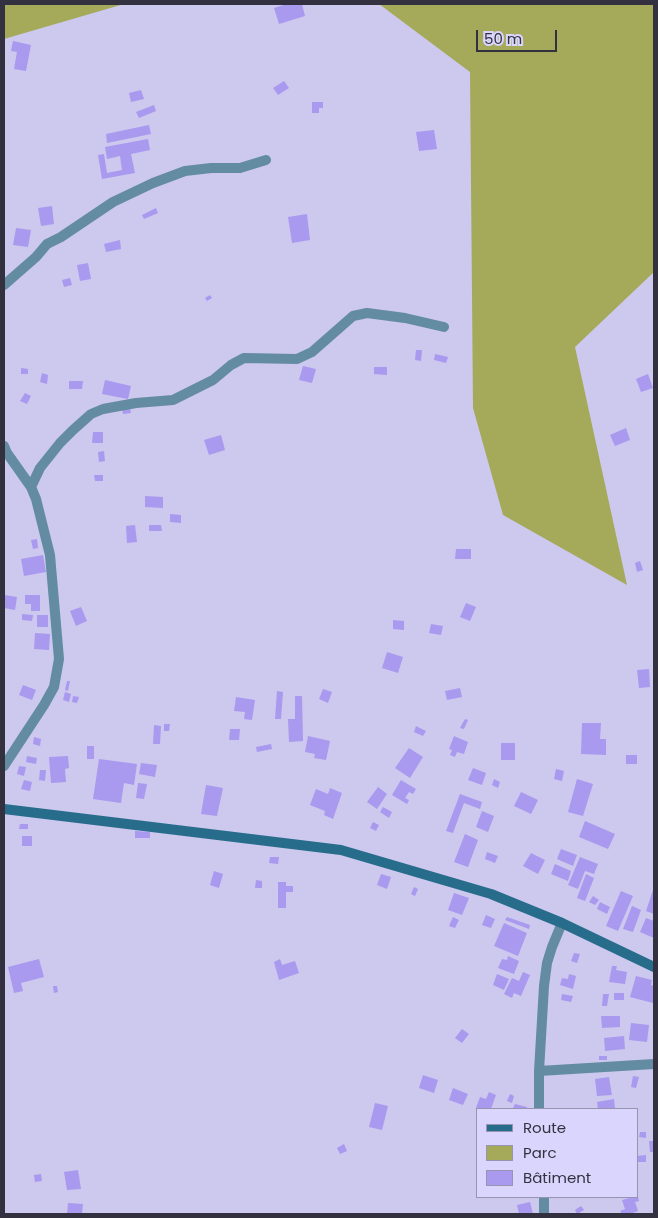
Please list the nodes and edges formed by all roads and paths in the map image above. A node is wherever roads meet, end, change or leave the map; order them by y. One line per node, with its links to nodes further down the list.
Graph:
1 (266, 160): 2 (street)
2 (4, 285)
3 (444, 327): 5 (street)
4 (4, 446): 5 (street)
5 (31, 487): 6 (street)
6 (4, 766)
7 (4, 808): 8 (street)
8 (562, 923): 9 (street); 11 (street)
9 (654, 967)
10 (654, 1066): 11 (street)
11 (538, 1071): 12 (street)
12 (539, 1108)
13 (544, 1198): 14 (street)
14 (544, 1214)

